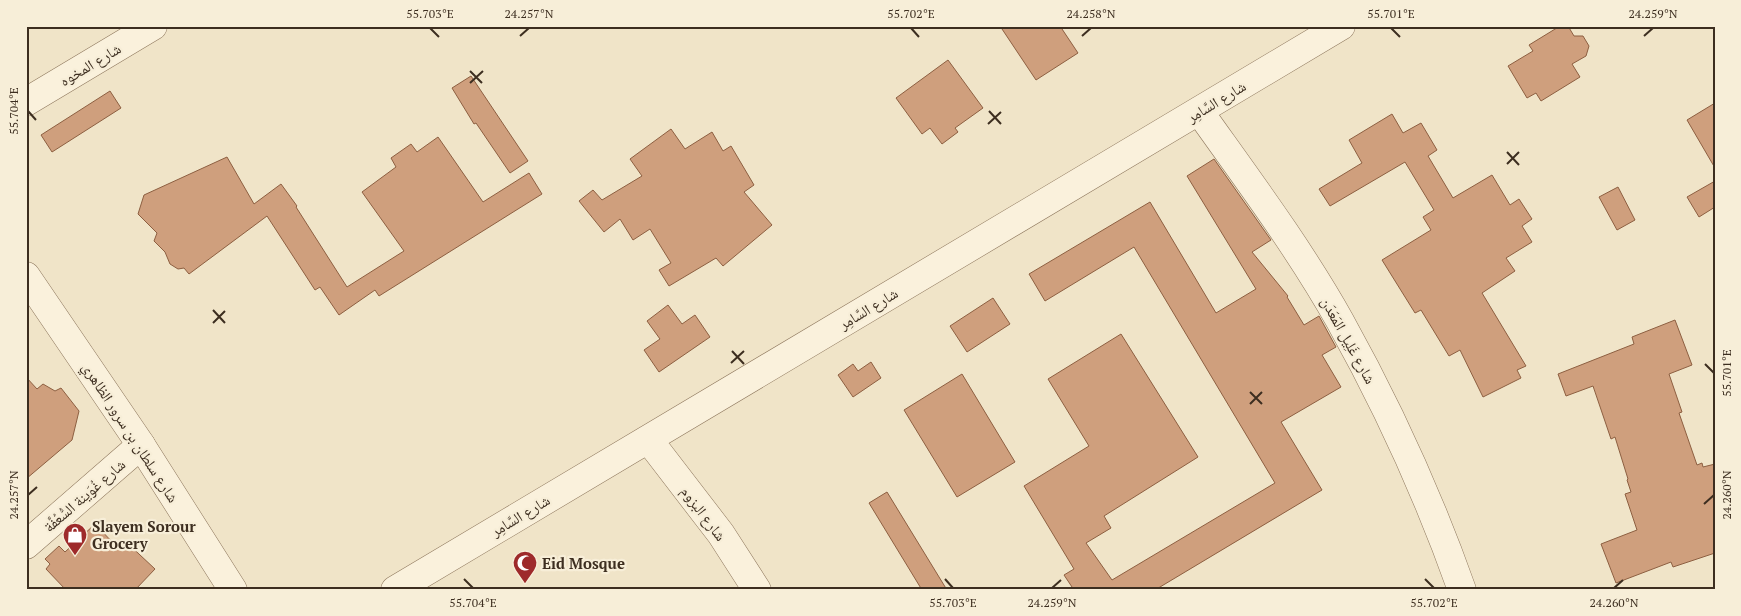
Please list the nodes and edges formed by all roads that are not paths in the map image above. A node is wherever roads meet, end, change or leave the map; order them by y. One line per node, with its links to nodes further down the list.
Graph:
1 (153, 26): 3 (street, شارع المخوه)
2 (1341, 26): 4 (street, شارع السَّامِر)
3 (26, 102)
4 (1199, 111): 6 (street, شارع السَّامِر); 12 (street, شارع غَلِيل المَعَدَن)
5 (26, 276): 7 (street, شارع سلطان بن سرور الظاهري)
6 (648, 439): 10 (street, شارع السَّامِر); 11 (street, شارع البزوم)
7 (141, 445): 8 (street, شارع غُوَينة السُّعُفَّة); 9 (street, شارع سلطان بن سرور الظاهري)
8 (26, 545)
9 (233, 590)
10 (395, 590)
11 (757, 590)
12 (1462, 590)

